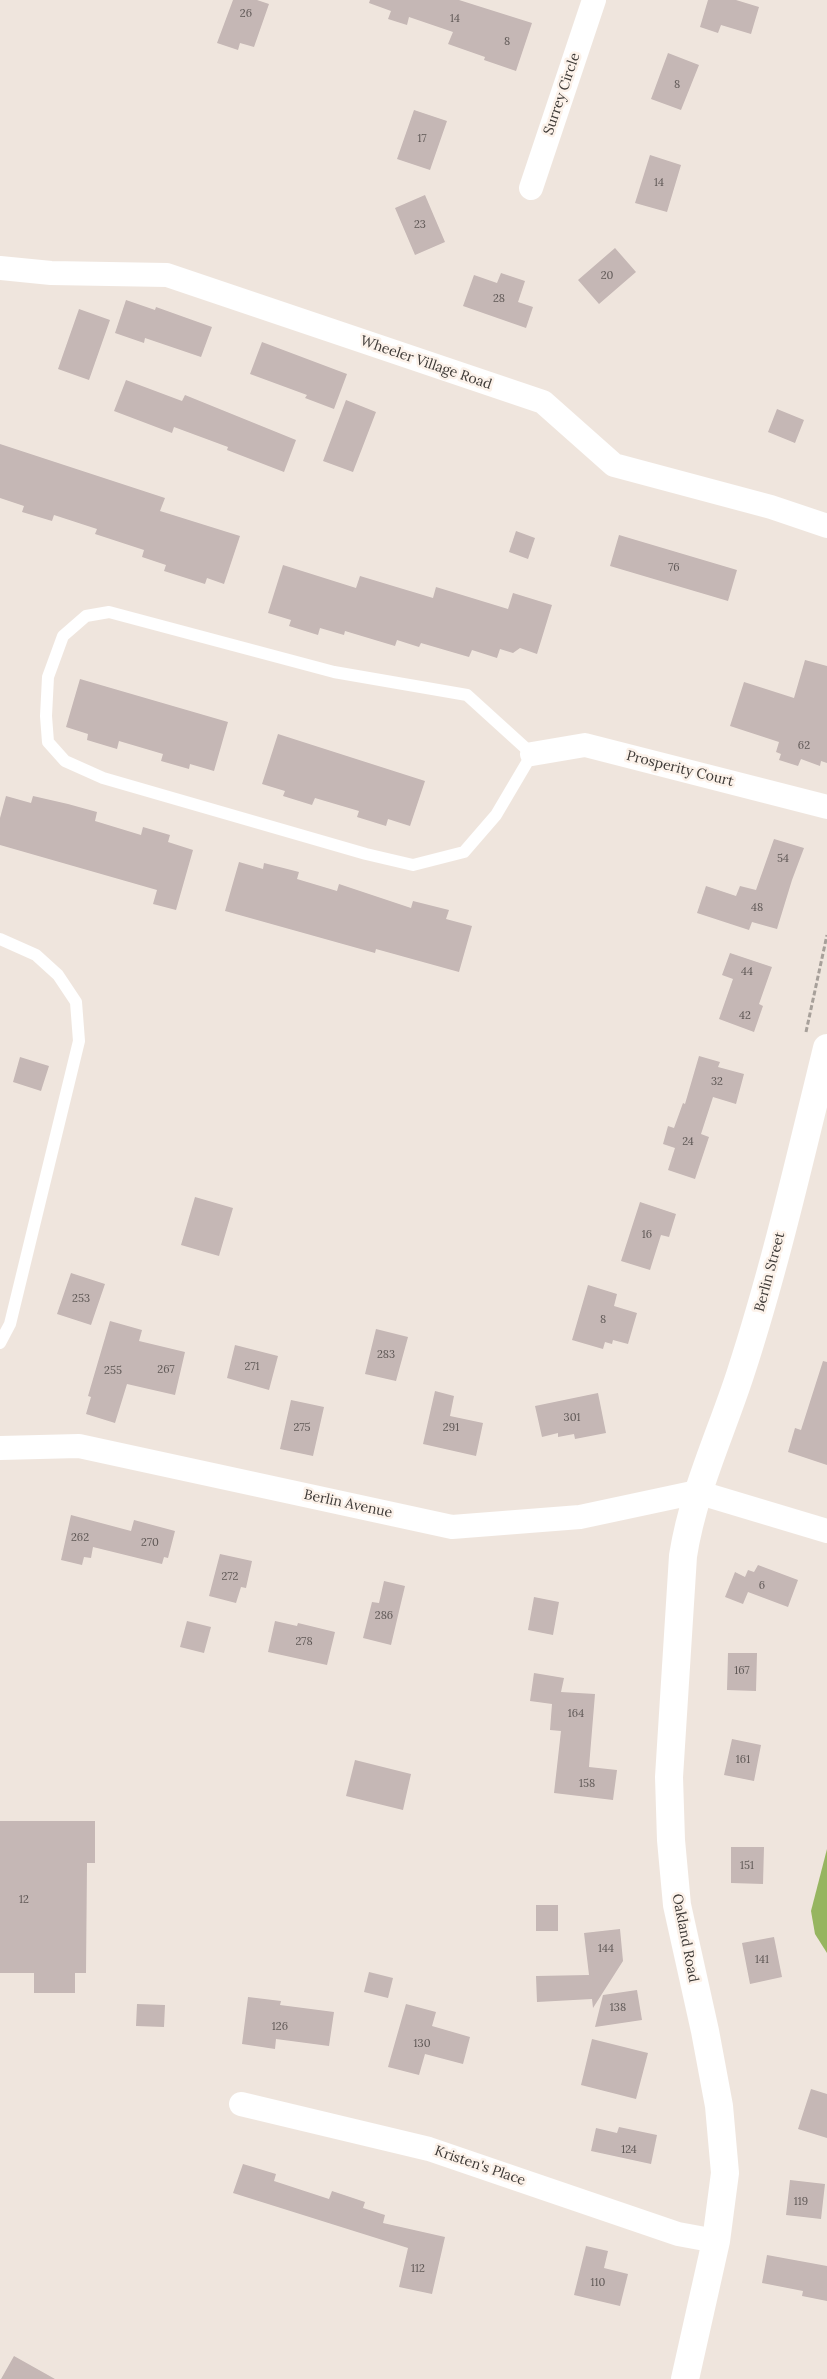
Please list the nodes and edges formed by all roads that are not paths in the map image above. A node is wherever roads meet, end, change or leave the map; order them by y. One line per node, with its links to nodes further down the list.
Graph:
1 (594, 0): 2 (street, Surrey Circle)
2 (531, 188)
3 (0, 268): 4 (street, Wheeler Village Road)
4 (827, 526)
5 (532, 754): 5 (lane); 6 (street, Prosperity Court)
6 (827, 807)
7 (0, 939): 9 (lane)
8 (827, 1048): 11 (main road, Berlin Street)
9 (0, 1343)
10 (0, 1448): 11 (street, Berlin Avenue)
11 (697, 1492): 12 (street); 14 (main road, Oakland Road)
12 (827, 1530)
13 (241, 2104): 14 (street, Kristen's Place)
14 (716, 2240): 15 (main road, Oakland Road)
15 (685, 2379)

